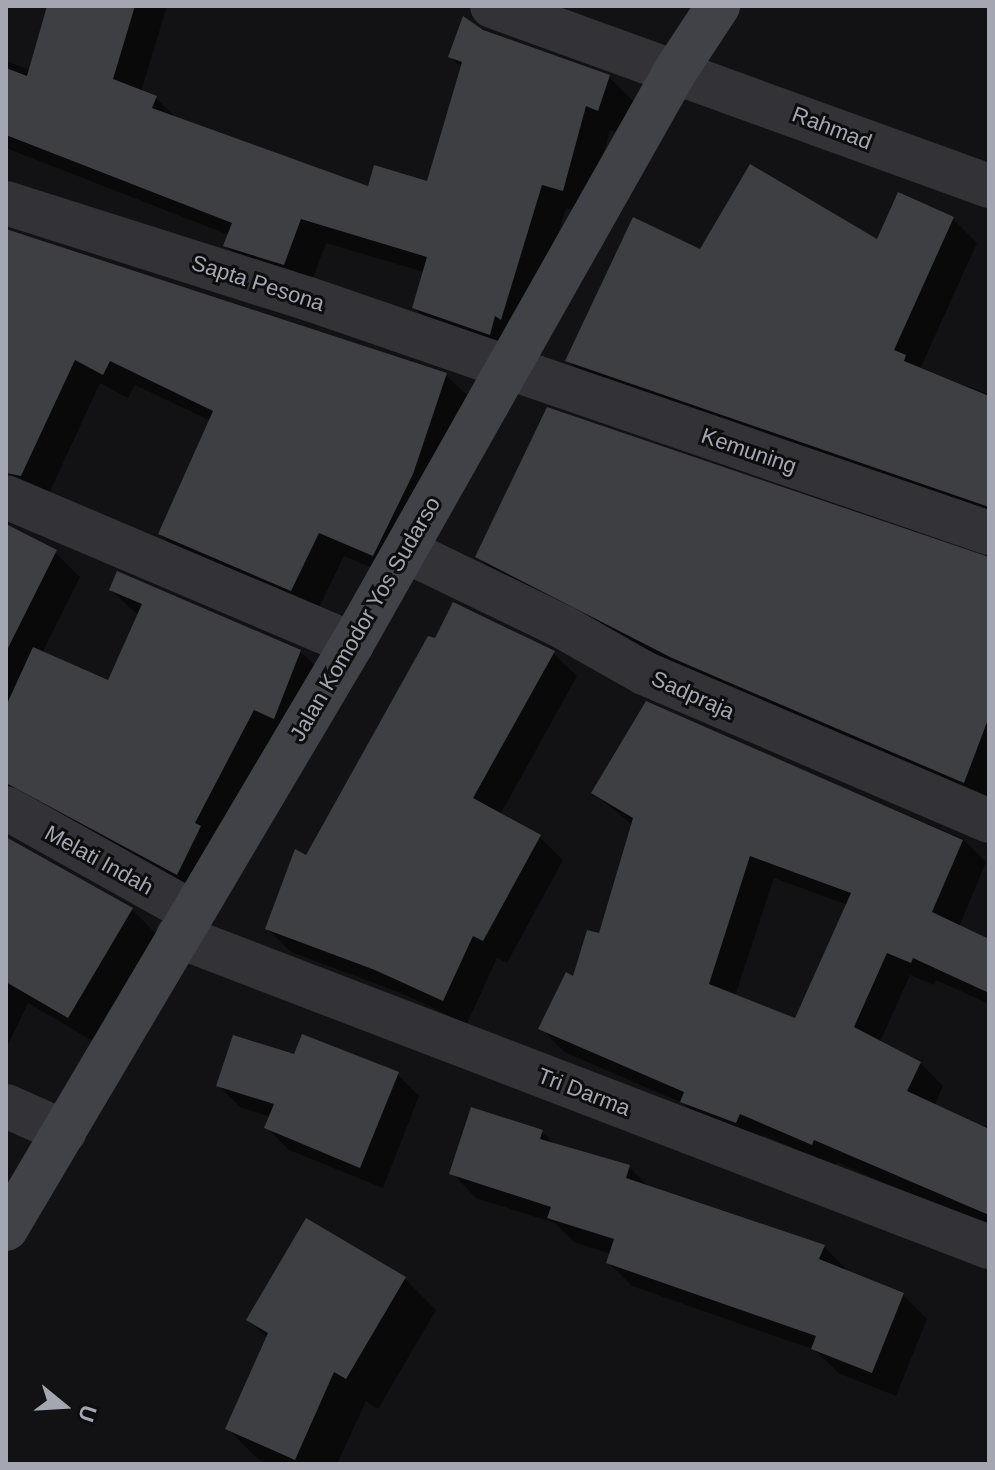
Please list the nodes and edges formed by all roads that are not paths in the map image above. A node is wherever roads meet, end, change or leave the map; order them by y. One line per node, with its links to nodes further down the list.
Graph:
1 (492, 6): 3 (street, Rahmad)
2 (718, 6): 3 (street, Jalan Komodor Yos Sudarso)
3 (676, 70): 4 (street, Rahmad); 6 (street, Jalan Komodor Yos Sudarso)
4 (989, 186)
5 (6, 203): 6 (street, Sapta Pesona)
6 (508, 369): 8 (street, Kemuning); 9 (street, Jalan Komodor Yos Sudarso)
7 (6, 497): 10 (street)
8 (989, 533)
9 (406, 551): 10 (street, Jalan Komodor Yos Sudarso); 12 (street, Sadpraja)
10 (352, 644): 13 (street, Jalan Komodor Yos Sudarso)
11 (6, 808): 13 (street, Melati Indah)
12 (989, 821)
13 (185, 924): 15 (street, Jalan Komodor Yos Sudarso); 17 (street, Tri Darma)
14 (6, 1106): 15 (street)
15 (65, 1132): 16 (street, Jalan Komodor Yos Sudarso)
16 (6, 1229)
17 (989, 1247)

